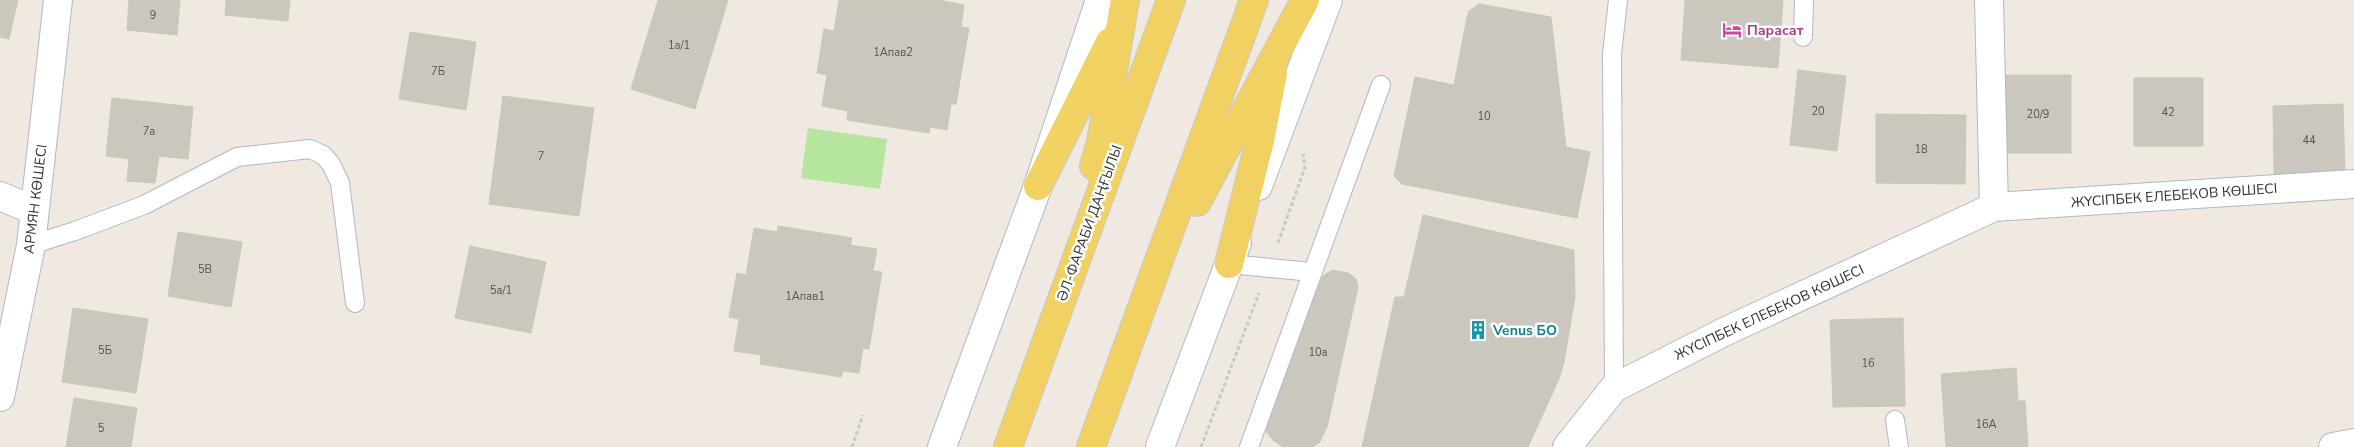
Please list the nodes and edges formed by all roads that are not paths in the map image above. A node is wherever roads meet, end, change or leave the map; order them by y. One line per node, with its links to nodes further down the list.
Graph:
1 (58, 0): 19 (street, АРМЯН КӨШЕСІ)
2 (1100, 0): 16 (street)
3 (1171, 0): 24 (main road, ӘЛ-ФАРАБИ ДАҢҒЫЛЫ)
4 (1254, 0): 27 (main road)
5 (1287, 0): 13 (main road)
6 (1305, 0): 13 (main road)
7 (1328, 0): 21 (street)
8 (1617, 0): 25 (lane)
9 (1804, 0): 12 (lane)
10 (1989, 0): 18 (street)
11 (1126, 6): 16 (main road); 24 (main road)
12 (1803, 37)
13 (1278, 46): 21 (main road); 27 (main road)
14 (1381, 85): 22 (lane)
15 (2354, 184): 18 (street, ЖҮСІПБЕК ЕЛЕБЕКОВ КӨШЕСІ)
16 (1038, 186): 30 (street)
17 (0, 196): 19 (street)
18 (1994, 207): 25 (street, ЖҮСІПБЕК ЕЛЕБЕКОВ КӨШЕСІ)
19 (33, 210): 20 (street, АРМЯН КӨШЕСІ)
20 (31, 245): 23 (lane); 26 (street, АРМЯН КӨШЕСІ)
21 (1229, 264): 22 (lane); 33 (street)
22 (1312, 272): 34 (lane)
23 (355, 303)
24 (1031, 383): 31 (main road, ӘЛ-ФАРАБИ ДАҢҒЫЛЫ)
25 (1614, 388): 35 (street, ЖҮСІПБЕК ЕЛЕБЕКОВ КӨШЕСІ)
26 (0, 397)
27 (1105, 409): 32 (main road)
28 (1895, 420): 36 (lane)
29 (2354, 443): 37 (street)
30 (942, 447)
31 (1008, 447)
32 (1091, 447)
33 (1160, 447)
34 (1249, 447)
35 (1567, 447)
36 (1899, 447)
37 (2333, 447)

